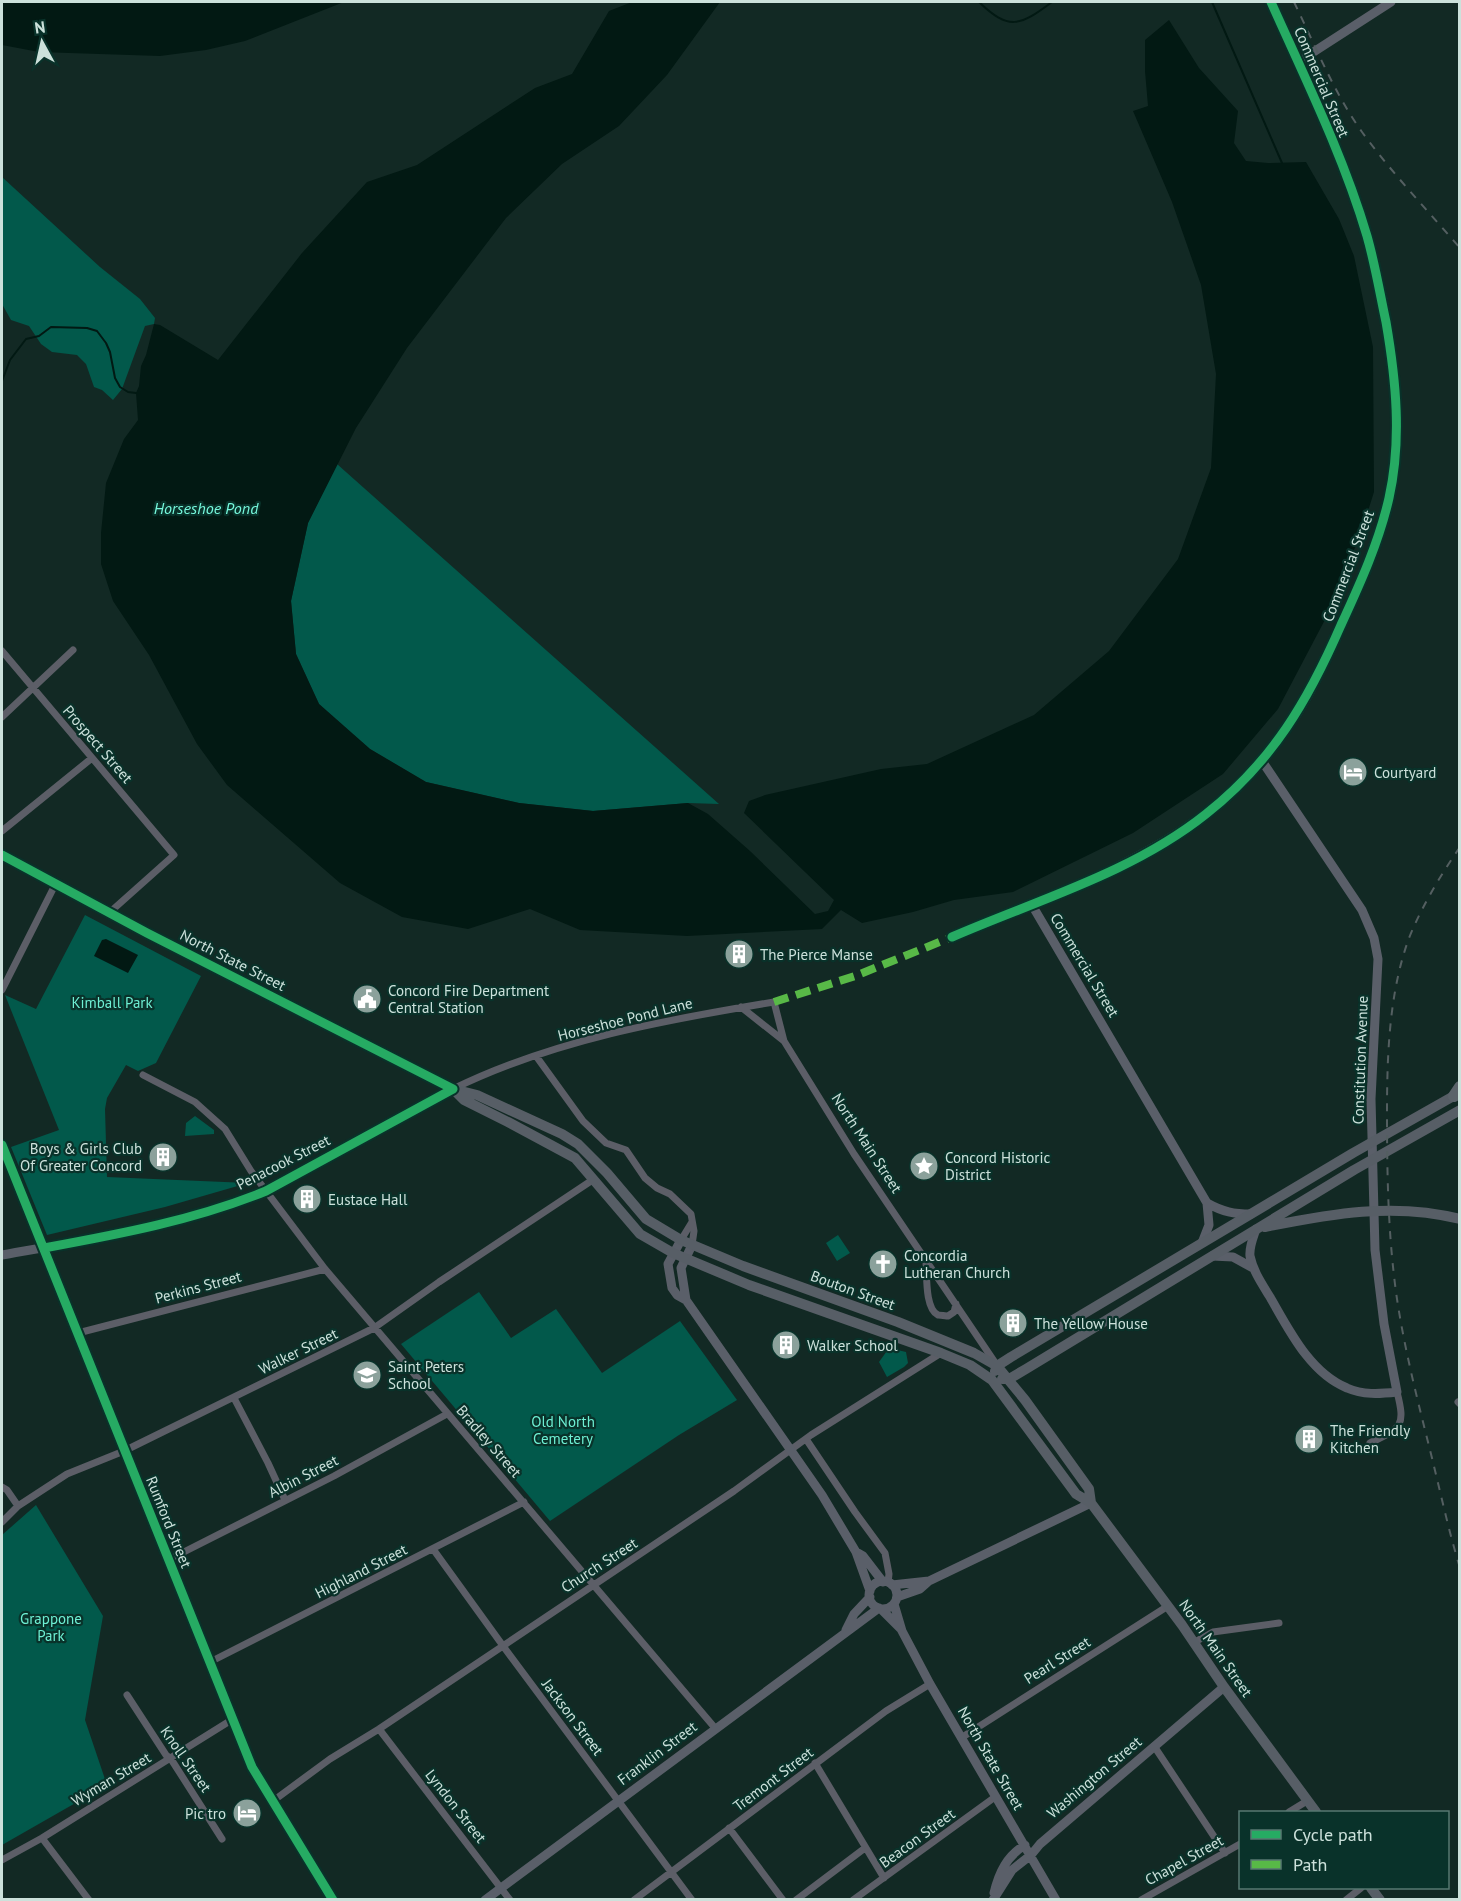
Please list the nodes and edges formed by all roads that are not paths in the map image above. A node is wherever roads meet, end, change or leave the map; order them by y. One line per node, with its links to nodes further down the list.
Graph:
1 (1271, 2): 3 (street, Commercial Street)
2 (1391, 2): 3 (street)
3 (1298, 62): 9 (street, Commercial Street)
4 (73, 650): 6 (street)
5 (2, 651): 6 (street, Prospect Street)
6 (33, 688): 7 (street); 8 (street, Prospect Street)
7 (2, 717)
8 (92, 758): 10 (street); 14 (street, Prospect Street)
9 (1262, 761): 13 (street, Commercial Street); 51 (street, Constitution Avenue)
10 (2, 831)
11 (2, 855): 12 (main road, North State Street)
12 (56, 885): 14 (main road, North State Street); 16 (street)
13 (1032, 905): 15 (street); 28 (street, Commercial Street)
14 (109, 913): 22 (main road, North State Street)
15 (952, 937)
16 (2, 990)
17 (774, 1002): 18 (street, Horseshoe Pond Lane); 19 (street, North Main Street)
18 (741, 1007): 19 (street, North Main Street); 20 (street, Horseshoe Pond Lane)
19 (784, 1041): 40 (street, North Main Street)
20 (536, 1056): 22 (street, Horseshoe Pond Lane); 31 (street)
21 (143, 1076): 27 (street, Bradley Street)
22 (453, 1089): 26 (main road, North State Street); 27 (street, Penacook Street); 33 (main road, North State Street)
23 (1458, 1092): 29 (main road)
24 (1460, 1110): 32 (main road)
25 (2, 1144): 35 (street, Rumford Street)
26 (594, 1179): 36 (main road, North State Street); 45 (street, Walker Street)
27 (266, 1191): 35 (street, Penacook Street); 42 (street, Bradley Street)
28 (1207, 1203): 29 (street); 34 (street)
29 (1251, 1214): 34 (main road)
30 (1460, 1219): 32 (main road)
31 (692, 1222): 33 (street); 33 (street)
32 (1256, 1229): 38 (main road); 41 (street)
33 (686, 1243): 36 (street); 39 (street); 48 (main road, Bouton Street)
34 (1202, 1243): 48 (main road)
35 (44, 1248): 37 (street, Penacook Street); 46 (street, Rumford Street)
36 (673, 1253): 39 (main road, Bouton Street); 43 (street)
37 (2, 1256)
38 (1212, 1256): 41 (street); 49 (main road)
39 (684, 1259): 43 (street); 47 (main road, Bouton Street)
40 (926, 1261): 44 (street, North Main Street); 44 (street, North Main Street)
41 (1253, 1268): 51 (street)
42 (325, 1269): 45 (street, Bradley Street); 46 (street, Perkins Street)
43 (686, 1300): 56 (street)
44 (956, 1304): 48 (street, North Main Street)
45 (374, 1328): 52 (street, Walker Street); 53 (street, Bradley Street)
46 (78, 1333): 57 (street, Rumford Street)
47 (941, 1353): 50 (main road, Bouton Street); 54 (street, Church Street)
48 (997, 1366): 49 (main road, Bouton Street); 50 (main road)
49 (1009, 1378): 50 (main road); 61 (main road, North Main Street)
50 (992, 1380): 61 (main road, North Main Street)
51 (1397, 1392): 55 (street)
52 (234, 1398): 57 (street, Walker Street); 59 (street)
53 (447, 1414): 59 (street, Albin Street); 60 (street, Bradley Street)
54 (806, 1438): 56 (street, Church Street); 68 (street)
55 (1370, 1443)
56 (792, 1450): 65 (street); 69 (street, Church Street)
57 (124, 1451): 62 (street, Walker Street); 66 (street, Rumford Street)
58 (2, 1487): 62 (street)
59 (285, 1500): 66 (street, Albin Street)
60 (524, 1502): 64 (street, Highland Street); 69 (street, Bradley Street)
61 (1091, 1503): 67 (street); 72 (main road, North Main Street)
62 (18, 1506): 63 (street, Walker Street)
63 (2, 1522)
64 (433, 1549): 78 (street, Jackson Street); 79 (street, Highland Street)
65 (856, 1552): 68 (street); 70 (street)
66 (168, 1560): 79 (street, Rumford Street)
67 (929, 1581): 68 (street); 71 (street)
68 (888, 1583): 70 (street); 71 (street)
69 (593, 1585): 78 (street, Church Street); 84 (street, Bradley Street)
70 (870, 1594): 73 (street); 75 (street, Franklin Street)
71 (895, 1600): 73 (street); 76 (street, North State Street)
72 (1168, 1606): 77 (main road, North Main Street); 86 (street, Pearl Street)
73 (880, 1609): 75 (street, Franklin Street); 76 (street, North State Street)
74 (1279, 1623): 77 (street)
75 (846, 1630): 84 (street, Franklin Street)
76 (902, 1631): 80 (street, North State Street)
77 (1193, 1642): 81 (main road, North Main Street)
78 (502, 1645): 85 (street, Church Street); 91 (street, Jackson Street)
79 (210, 1662): 83 (street, Rumford Street)
80 (930, 1684): 86 (street, North State Street); 89 (street, Tremont Street)
81 (1224, 1687): 87 (street, Washington Street); 93 (main road, North Main Street)
82 (127, 1695): 88 (street, Knoll Street)
83 (233, 1719): 88 (street, Wyman Street); 92 (street, Rumford Street)
84 (715, 1728): 91 (street, Franklin Street)
85 (379, 1729): 92 (street, Church Street); 107 (street, Lyndon Street)
86 (961, 1738): 90 (street, North State Street)
87 (1154, 1746): 102 (street); 103 (street, Washington Street)
88 (171, 1759): 97 (street, Wyman Street); 98 (street, Knoll Street)
89 (815, 1763): 96 (street, Tremont Street); 101 (street)
90 (995, 1797): 99 (street, North State Street); 106 (street, Beacon Street)
91 (619, 1800): 105 (street, Jackson Street); 107 (street, Franklin Street)
92 (273, 1801): 110 (street, Rumford Street)
93 (1307, 1801): 94 (street); 95 (main road, North Main Street)
94 (1291, 1811)
95 (1315, 1811)
96 (729, 1828): 105 (street, Tremont Street); 115 (street)
97 (42, 1838): 104 (street, Wyman Street); 109 (street)
98 (222, 1839)
99 (1025, 1845): 103 (street, North State Street); 118 (street, Washington Street)
100 (1239, 1845): 102 (street, Chapel Street)
101 (865, 1848): 106 (street); 116 (street)
102 (1225, 1853): 120 (street, Chapel Street)
103 (1031, 1855): 118 (street, Washington Street); 119 (street, North State Street)
104 (2, 1860)
105 (671, 1872): 113 (street, Tremont Street); 114 (street, Jackson Street)
106 (884, 1878): 117 (street, Beacon Street)
107 (501, 1888): 111 (street, Franklin Street); 112 (street, Lyndon Street)
108 (1358, 1889): 121 (street)
109 (89, 1899)
110 (333, 1899)
111 (485, 1899)
112 (510, 1899)
113 (634, 1899)
114 (692, 1899)
115 (783, 1899)
116 (796, 1899)
117 (853, 1899)
118 (993, 1899)
119 (1056, 1899)
120 (1141, 1899)
121 (1346, 1899)

